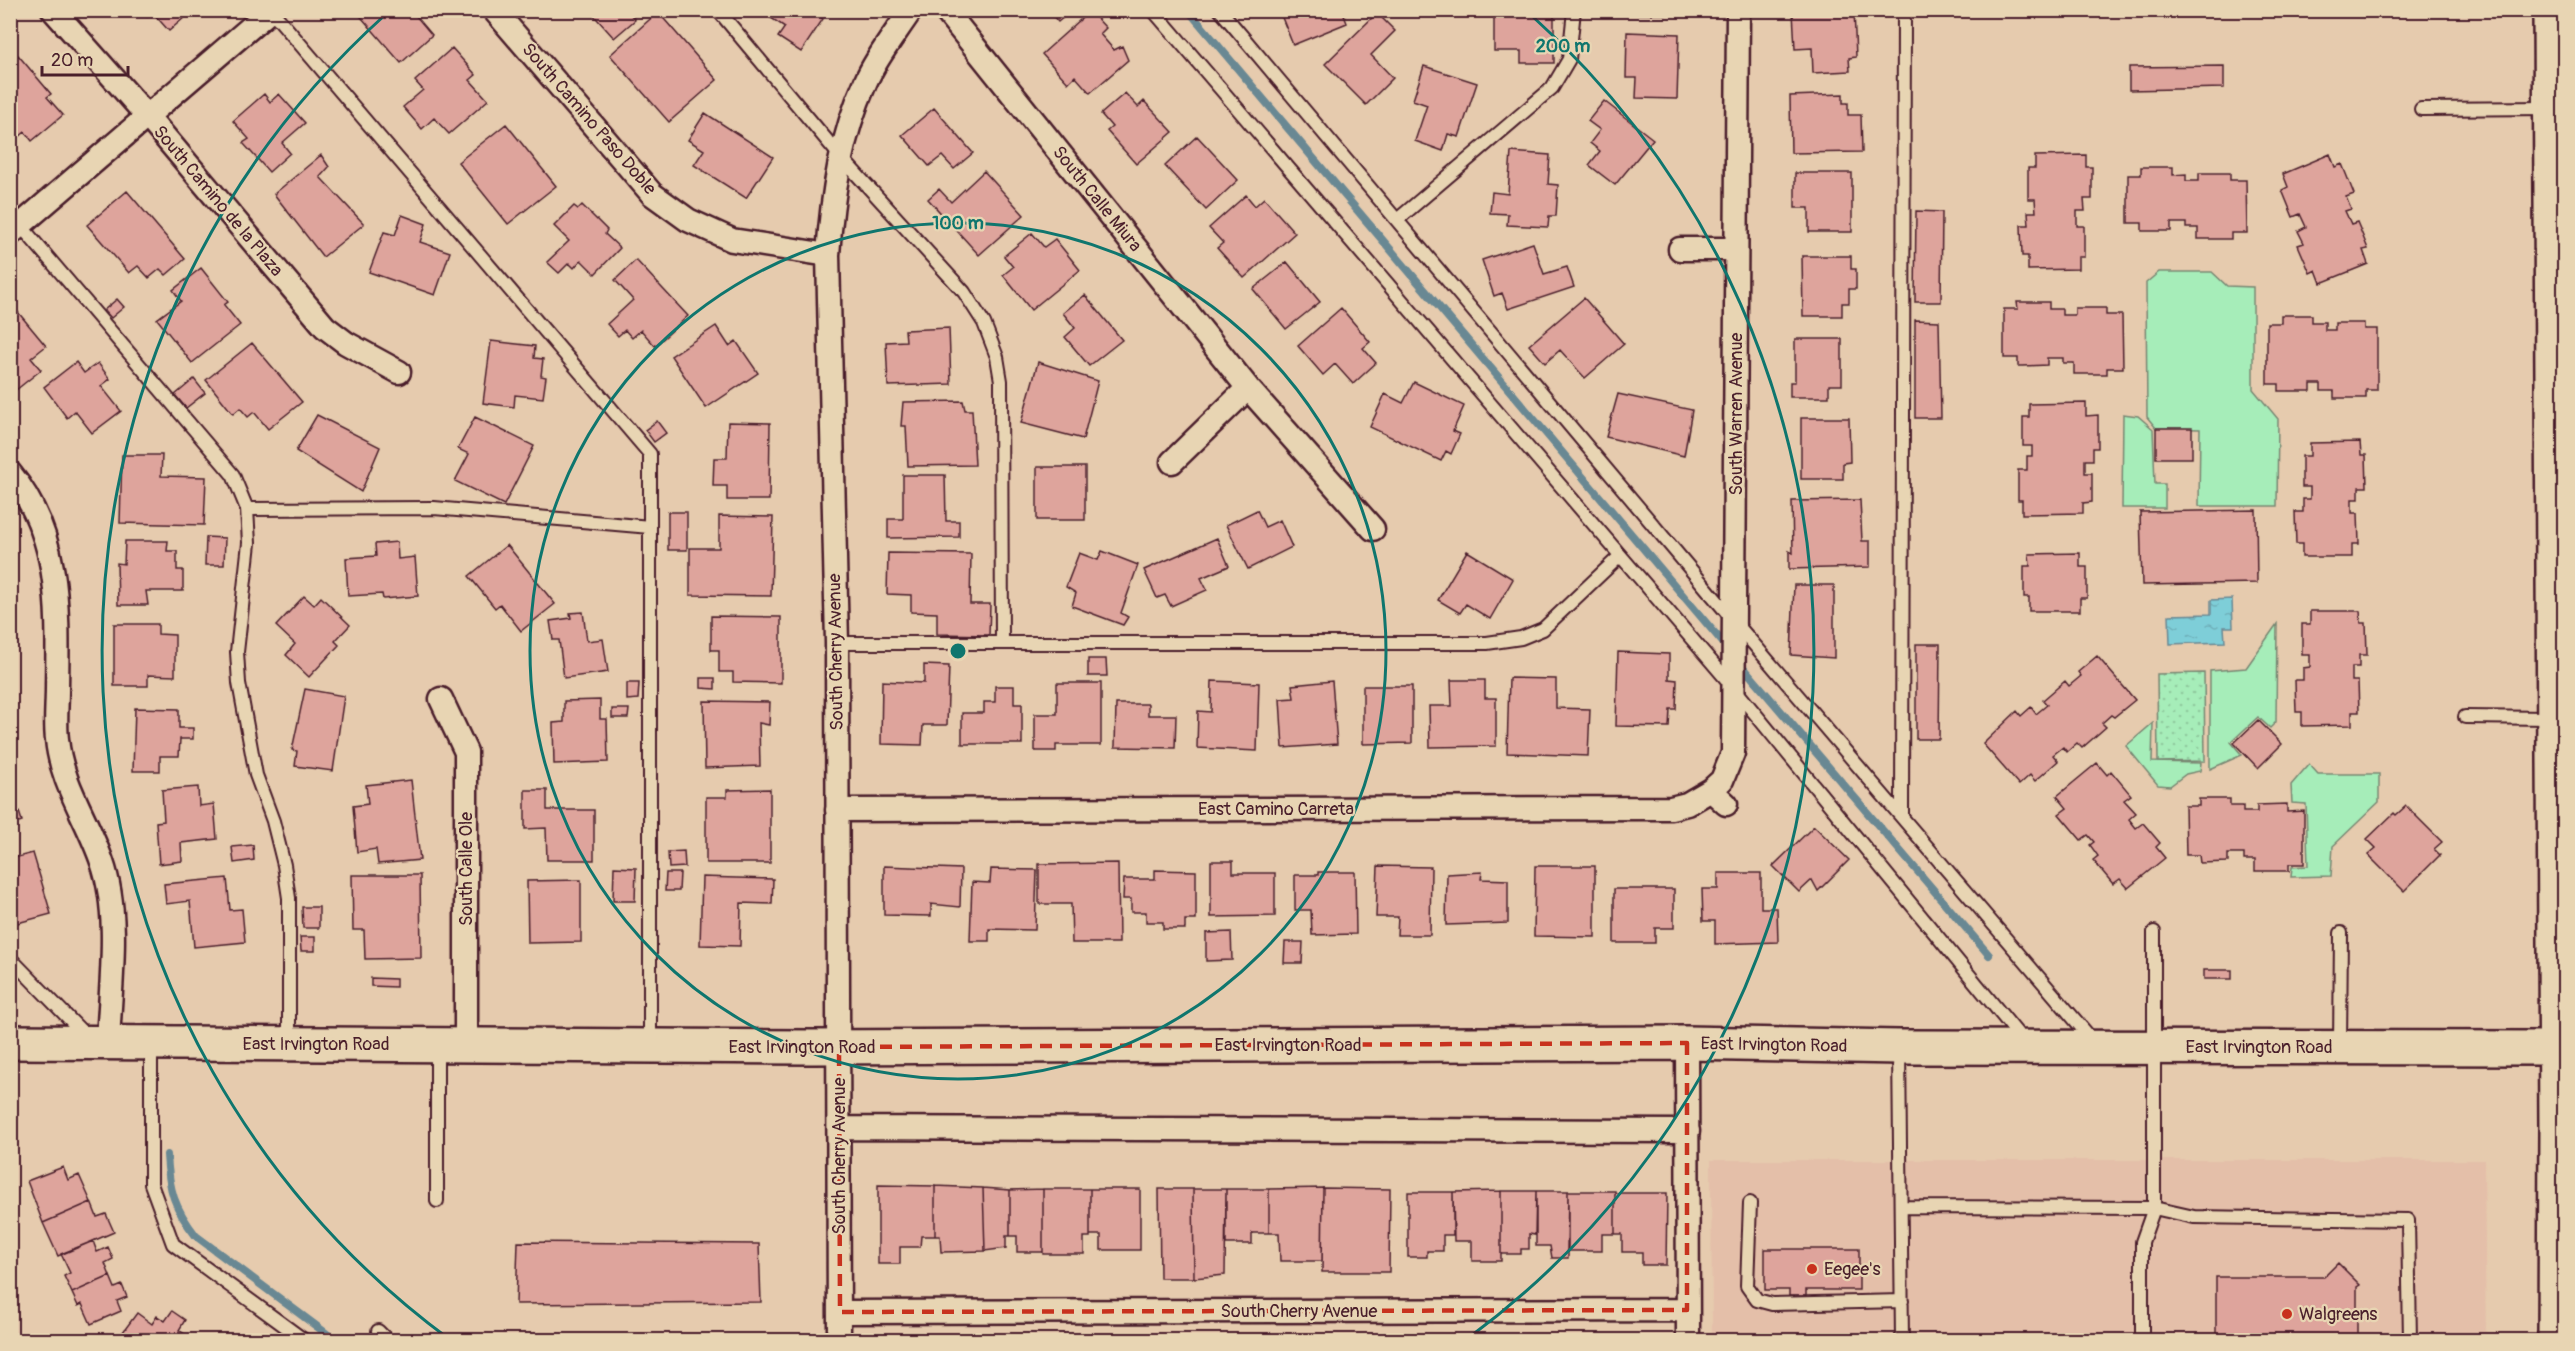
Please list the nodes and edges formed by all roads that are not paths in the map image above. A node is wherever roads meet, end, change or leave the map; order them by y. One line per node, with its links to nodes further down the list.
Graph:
1 (53, 10): 14 (street, South Camino de la Plaza)
2 (271, 10): 14 (street); 28 (lane)
3 (494, 10): 21 (street, South Camino Paso Doble)
4 (718, 10): 16 (lane)
5 (911, 10): 16 (street, South Cherry Avenue)
6 (945, 10): 23 (street, South Calle Miura)
7 (1153, 10): 30 (lane)
8 (1220, 10): 17 (lane)
9 (1574, 10): 17 (lane)
10 (1738, 10): 20 (street, South Warren Avenue)
11 (1904, 10): 41 (lane)
12 (2550, 10): 15 (main road)
13 (2421, 109): 15 (lane)
14 (148, 117): 18 (street); 22 (street, South Camino de la Plaza)
15 (2555, 129): 26 (main road)
16 (840, 156): 21 (street, South Cherry Avenue); 33 (lane)
17 (1397, 220): 31 (lane)
18 (14, 224): 27 (lane)
19 (1680, 249): 20 (street)
20 (1736, 249): 31 (street, South Warren Avenue)
21 (828, 255): 32 (street, South Cherry Avenue)
22 (399, 372)
23 (1248, 388): 24 (street); 29 (street, South Calle Miura)
24 (1172, 462)
25 (10, 473): 46 (street)
26 (2558, 488): 34 (main road)
27 (247, 509): 28 (lane); 49 (lane)
28 (650, 527): 51 (lane)
29 (1373, 529)
30 (1620, 556): 33 (lane); 35 (lane)
31 (1734, 621): 35 (street, South Warren Avenue); 41 (lane)
32 (837, 643): 33 (lane); 40 (street, South Cherry Avenue)
33 (1002, 643)
34 (2559, 676): 38 (main road)
35 (1734, 688): 39 (street, South Warren Avenue); 52 (lane)
36 (441, 699): 50 (street, South Calle Ole)
37 (2465, 717): 38 (lane)
38 (2554, 718): 58 (main road)
39 (1719, 797): 40 (street, East Camino Carreta)
40 (837, 810): 54 (street, South Cherry Avenue)
41 (1902, 817): 56 (lane)
42 (2154, 932): 53 (lane)
43 (2341, 933): 57 (lane)
44 (10, 958): 46 (lane)
45 (13, 1039): 46 (main road, East Irvington Road)
46 (100, 1043): 47 (main road, East Irvington Road)
47 (151, 1043): 49 (main road, East Irvington Road); 69 (lane)
48 (1687, 1043): 54 (main road, East Irvington Road); 55 (main road, East Irvington Road); 60 (street)
49 (289, 1044): 50 (main road, East Irvington Road)
50 (451, 1045): 51 (main road, East Irvington Road); 61 (lane)
51 (650, 1046): 54 (main road, East Irvington Road)
52 (2026, 1046): 55 (main road, East Irvington Road); 56 (main road, East Irvington Road)
53 (2152, 1046): 56 (main road, East Irvington Road); 57 (main road, East Irvington Road); 64 (lane)
54 (839, 1047): 59 (street, South Cherry Avenue)
55 (1899, 1047): 63 (lane)
56 (2098, 1047)
57 (2340, 1048): 58 (main road, East Irvington Road)
58 (2560, 1048): 76 (main road)
59 (839, 1128): 60 (street); 67 (street, South Cherry Avenue)
60 (1688, 1131): 66 (street)
61 (437, 1201)
62 (1750, 1203): 65 (lane)
63 (1901, 1207): 64 (lane); 65 (lane)
64 (2154, 1208): 74 (lane); 75 (lane)
65 (1902, 1300): 73 (lane)
66 (1687, 1310): 67 (street, South Cherry Avenue); 72 (street)
67 (840, 1312): 71 (street, South Cherry Avenue)
68 (378, 1331): 70 (lane)
69 (304, 1341)
70 (387, 1341)
71 (839, 1341)
72 (1688, 1341)
73 (1902, 1341)
74 (2142, 1341)
75 (2410, 1341)
76 (2555, 1341)

